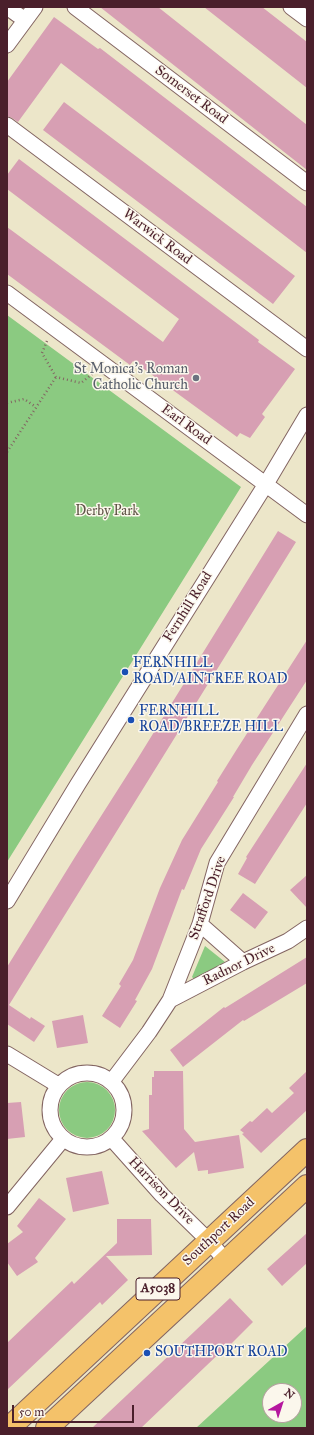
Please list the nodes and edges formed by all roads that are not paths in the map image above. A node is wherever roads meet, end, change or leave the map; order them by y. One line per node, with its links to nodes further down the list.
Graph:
1 (7, 7): 6 (street)
2 (35, 7): 6 (street)
3 (75, 7): 9 (street, Somerset Road)
4 (291, 7): 5 (street)
5 (307, 19)
6 (25, 20): 7 (street)
7 (7, 46)
8 (7, 125): 11 (street, Warwick Road)
9 (307, 183)
10 (7, 294): 13 (street, Earl Road)
11 (307, 349)
12 (307, 415): 13 (street, Fernhill Road)
13 (266, 484): 14 (street, Earl Road); 16 (street, Fernhill Road)
14 (307, 515)
15 (307, 714): 17 (street, Strafford Drive)
16 (7, 901)
17 (200, 924): 19 (street); 20 (street, Strafford Drive)
18 (307, 928): 19 (street, Radnor Drive)
19 (243, 962): 20 (street, Radnor Drive)
20 (170, 1000): 22 (street, Strafford Drive)
21 (7, 1054): 23 (street)
22 (112, 1081): 23 (street); 25 (street)
23 (58, 1085): 24 (street)
24 (63, 1139): 25 (street); 28 (street)
25 (112, 1139): 29 (street, Harrison Drive)
26 (307, 1150): 29 (main road, Southport Road / A5038)
27 (307, 1186): 30 (main road, Southport Road / A5038)
28 (7, 1207)
29 (210, 1241): 30 (street, Harrison Drive); 31 (main road, Southport Road / A5038)
30 (226, 1261): 32 (main road, Southport Road / A5038)
31 (9, 1428)
32 (47, 1428)

